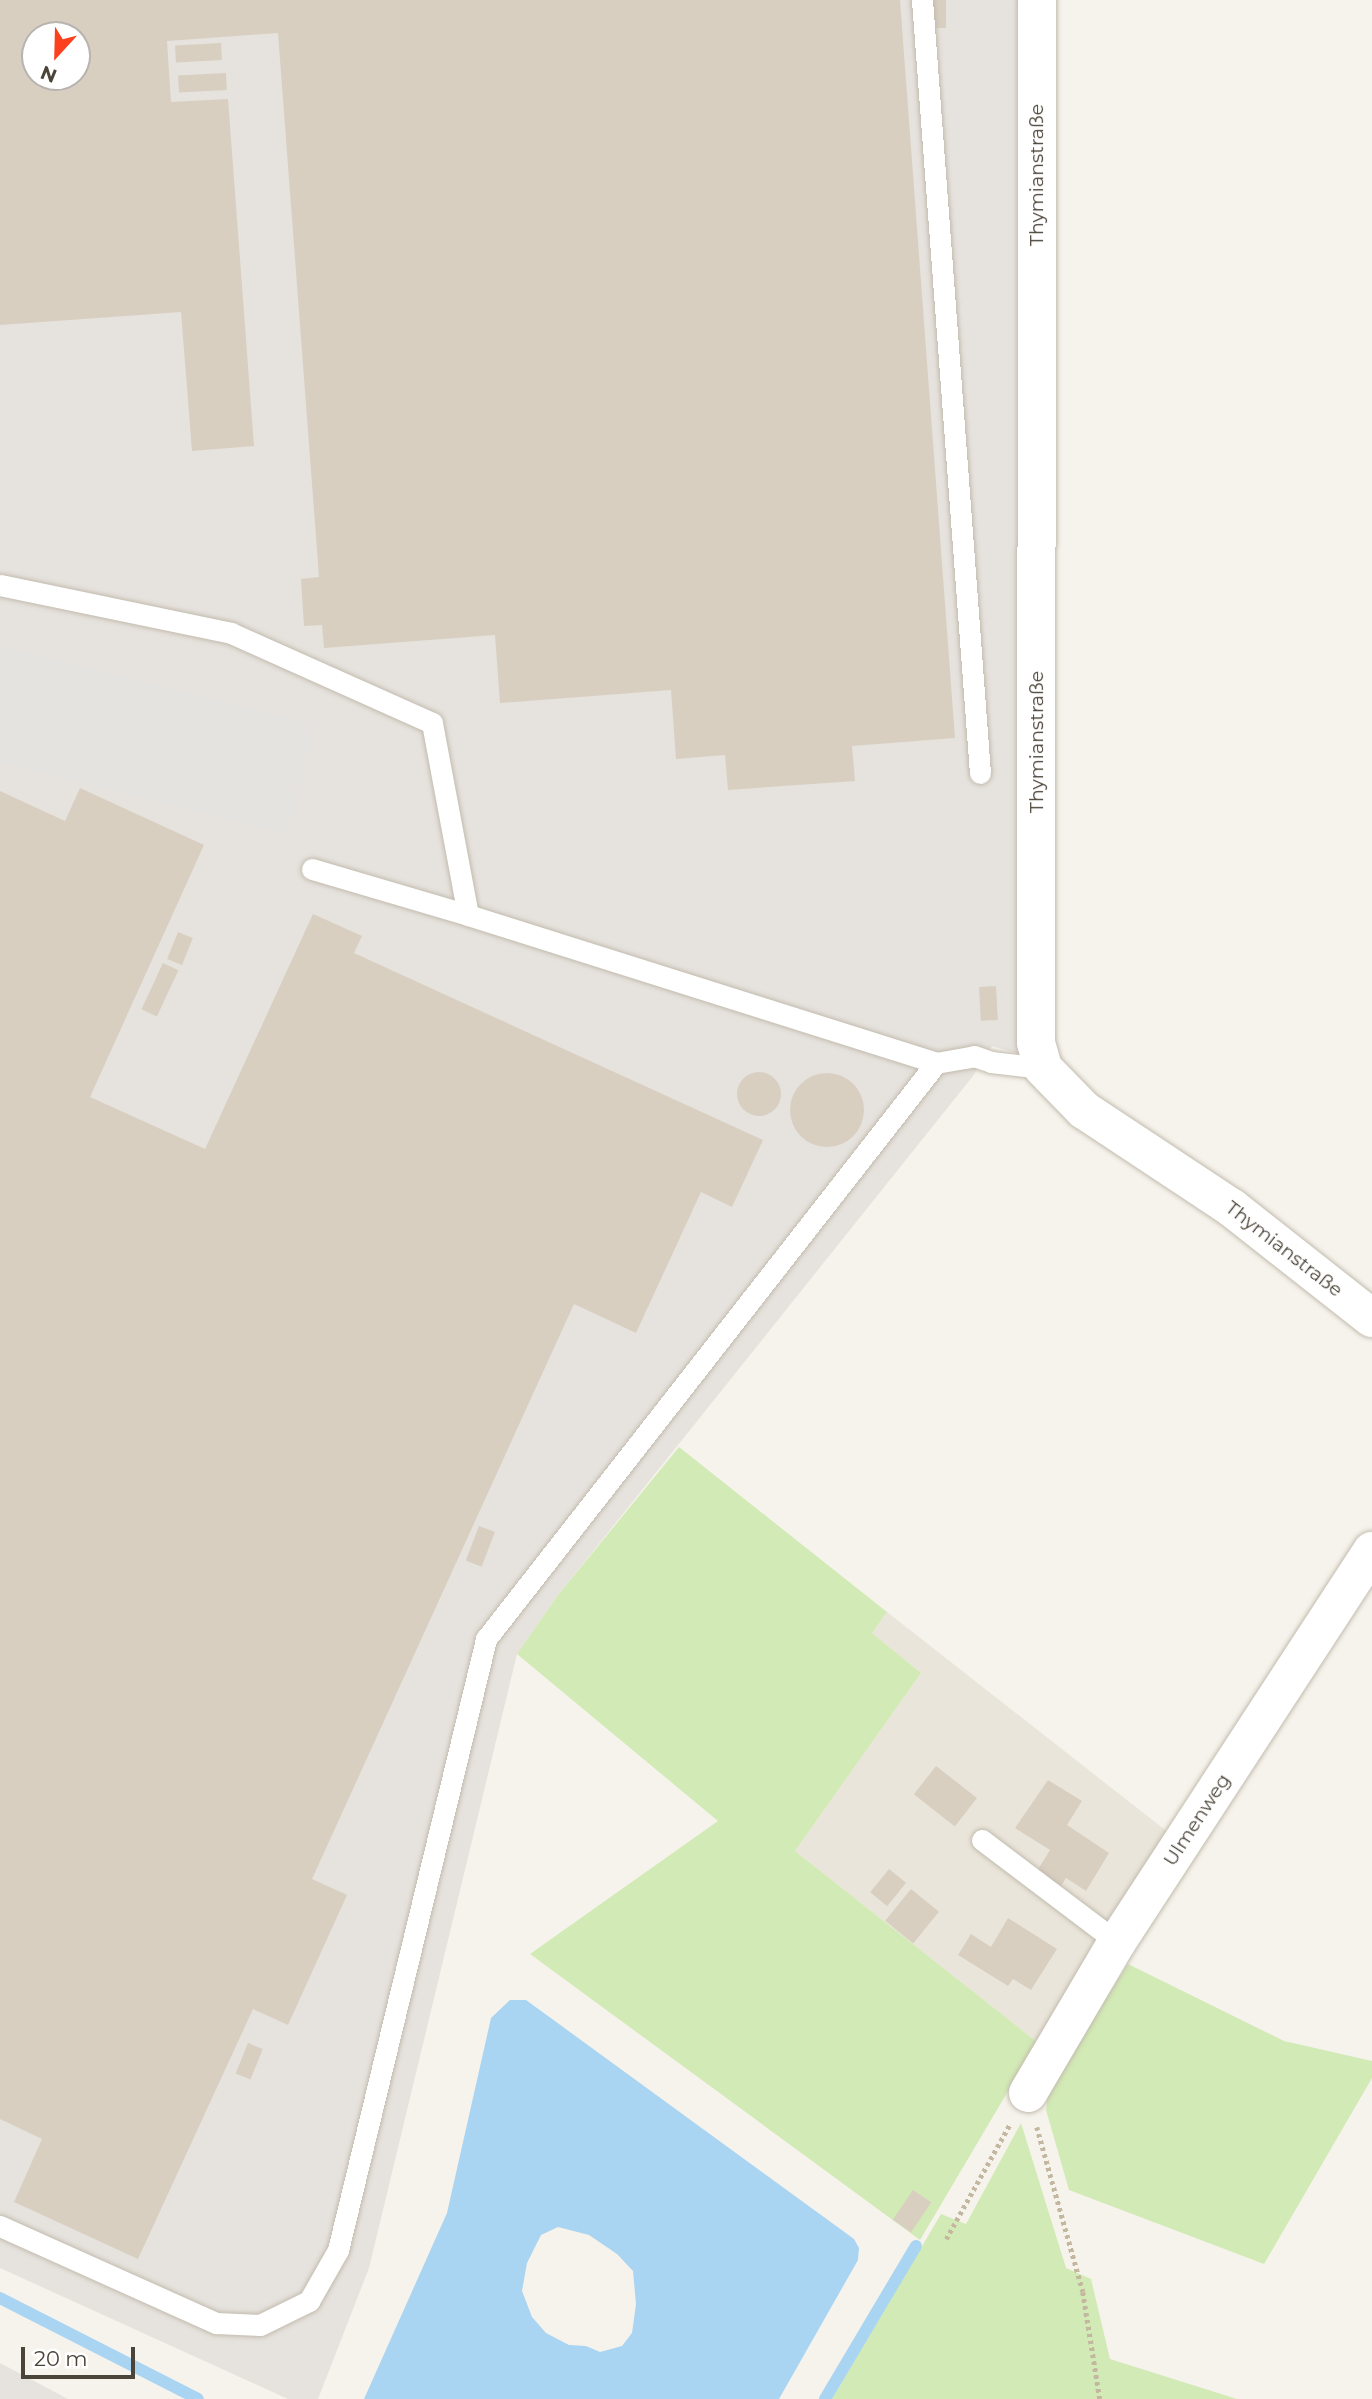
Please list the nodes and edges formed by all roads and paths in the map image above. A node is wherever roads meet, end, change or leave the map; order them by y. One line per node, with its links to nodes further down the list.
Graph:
1 (922, 0): 4 (lane)
2 (1037, 0): 8 (street, Thymianstraße)
3 (0, 585): 6 (lane)
4 (980, 773)
5 (312, 869): 6 (lane)
6 (468, 915): 7 (lane)
7 (936, 1063): 8 (lane); 14 (lane)
8 (1043, 1068): 9 (street, Thymianstraße)
9 (1372, 1318)
10 (1372, 1551): 12 (street, Ulmenweg)
11 (982, 1840): 12 (lane)
12 (1117, 1942): 13 (street, Ulmenweg)
13 (1028, 2093): 15 (path); 16 (path)
14 (0, 2226)
15 (946, 2239)
16 (1100, 2399)

